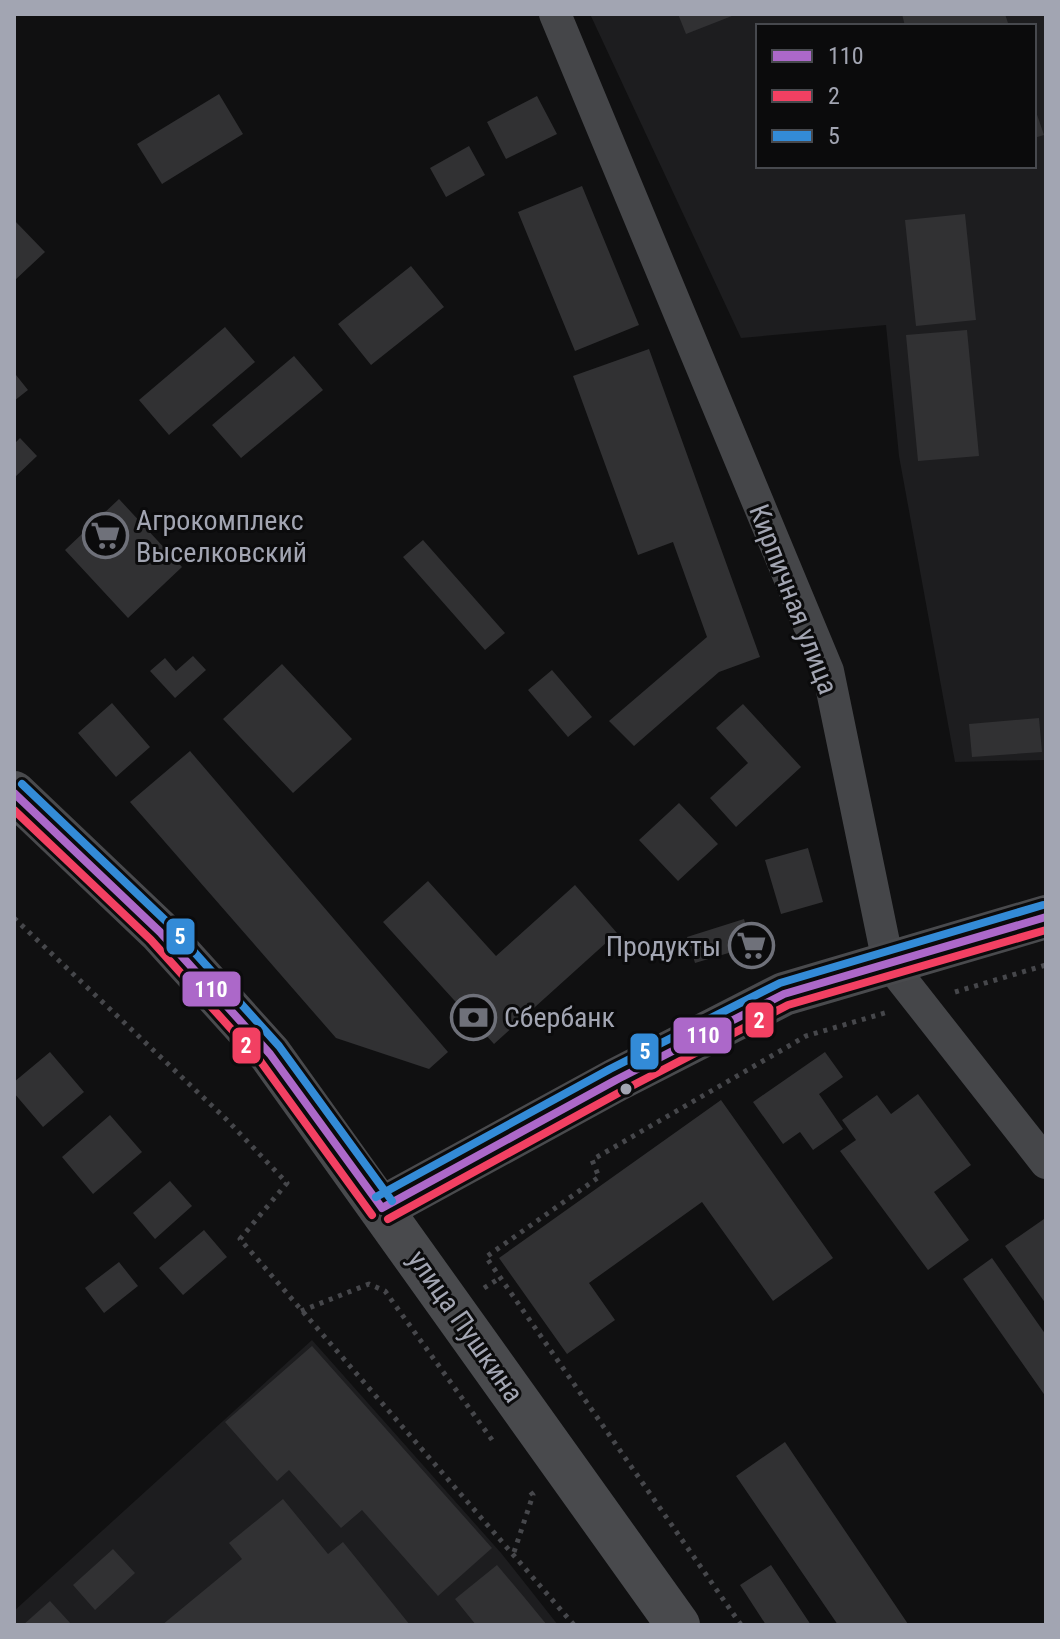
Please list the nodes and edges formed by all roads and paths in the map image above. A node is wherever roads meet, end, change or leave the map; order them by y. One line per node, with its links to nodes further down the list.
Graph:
1 (555, 14): 5 (street, Кирпичная улица)
2 (14, 793): 9 (main road, улица Пушкина)
3 (1046, 917): 5 (main road)
4 (14, 918): 10 (path)
5 (888, 962): 7 (street, Кирпичная улица); 9 (main road)
6 (1046, 965): 7 (path)
7 (920, 1003): 8 (street, Кирпичная улица); 16 (path)
8 (1046, 1163)
9 (382, 1208): 15 (main road, улица Пушкина)
10 (301, 1311): 11 (path); 13 (path)
11 (497, 1445)
12 (524, 1482): 13 (path)
13 (514, 1552): 14 (path)
14 (574, 1625)
15 (678, 1625)
16 (741, 1625)

